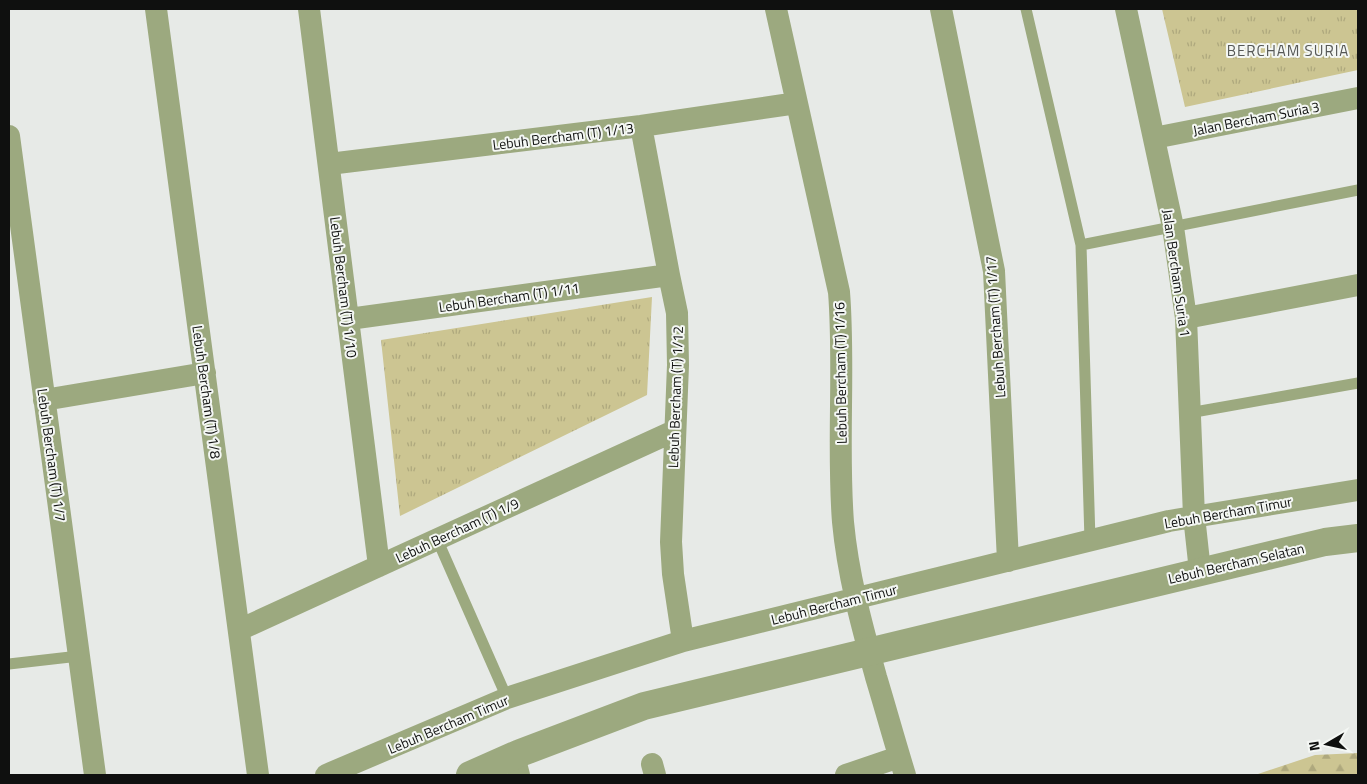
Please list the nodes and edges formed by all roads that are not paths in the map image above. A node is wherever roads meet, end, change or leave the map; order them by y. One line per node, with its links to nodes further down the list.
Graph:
1 (156, 9): 20 (street, Lebuh Bercham (T) 1/8)
2 (309, 9): 12 (street, Lebuh Bercham (T) 1/10)
3 (776, 9): 8 (street, Lebuh Bercham (T) 1/16)
4 (941, 9): 30 (street, Lebuh Bercham (T) 1/17)
5 (1026, 9): 15 (lane)
6 (1126, 9): 11 (street, Jalan Bercham Suria 1)
7 (1358, 98): 11 (street, Jalan Bercham Suria 3)
8 (797, 103): 9 (street, Lebuh Bercham (T) 1/13); 33 (street, Lebuh Bercham (T) 1/16)
9 (641, 126): 12 (street, Lebuh Bercham (T) 1/13); 16 (street, Lebuh Bercham (T) 1/12)
10 (9, 136): 22 (street, Lebuh Bercham (T) 1/7)
11 (1154, 138): 14 (street, Jalan Bercham Suria 1)
12 (329, 164): 19 (street, Lebuh Bercham (T) 1/10)
13 (1358, 190): 14 (lane)
14 (1173, 227): 15 (lane); 18 (street, Jalan Bercham Suria 1)
15 (1081, 245): 29 (lane)
16 (669, 275): 19 (street, Lebuh Bercham (T) 1/11); 24 (street, Lebuh Bercham (T) 1/12)
17 (1358, 285): 18 (street)
18 (1186, 318): 23 (street, Jalan Bercham Suria 1)
19 (348, 319): 31 (street, Lebuh Bercham (T) 1/10)
20 (205, 372): 22 (street); 34 (street, Lebuh Bercham (T) 1/8)
21 (1358, 383): 23 (lane)
22 (44, 400): 37 (street, Lebuh Bercham (T) 1/7)
23 (1190, 413): 26 (street, Jalan Bercham Suria 1)
24 (674, 431): 28 (street, Lebuh Bercham (T) 1/9); 35 (street, Lebuh Bercham (T) 1/12)
25 (1358, 490): 26 (street, Lebuh Bercham Timur)
26 (1194, 516): 29 (street, Lebuh Bercham Timur); 32 (street, Jalan Bercham Suria 1)
27 (1358, 538): 32 (street, Lebuh Bercham Selatan)
28 (437, 539): 31 (street, Lebuh Bercham (T) 1/9); 39 (lane)
29 (1090, 540): 30 (street, Lebuh Bercham Timur)
30 (1008, 561): 33 (street, Lebuh Bercham Timur)
31 (379, 566): 34 (street, Lebuh Bercham (T) 1/9)
32 (1200, 571): 36 (street, Lebuh Bercham Selatan)
33 (856, 598): 35 (street, Lebuh Bercham Timur); 36 (street, Lebuh Bercham (T) 1/16)
34 (239, 630): 43 (street, Lebuh Bercham (T) 1/8)
35 (682, 641): 39 (street, Lebuh Bercham Timur)
36 (869, 651): 40 (street); 41 (street, Lebuh Bercham (T) 1/16)
37 (78, 656): 38 (lane); 42 (street, Lebuh Bercham (T) 1/7)
38 (9, 664)
39 (507, 698): 44 (street, Lebuh Bercham Timur)
40 (516, 766): 45 (street)
41 (902, 766): 46 (street)
42 (95, 775)
43 (258, 775)
44 (326, 775)
45 (470, 775)
46 (846, 775)

